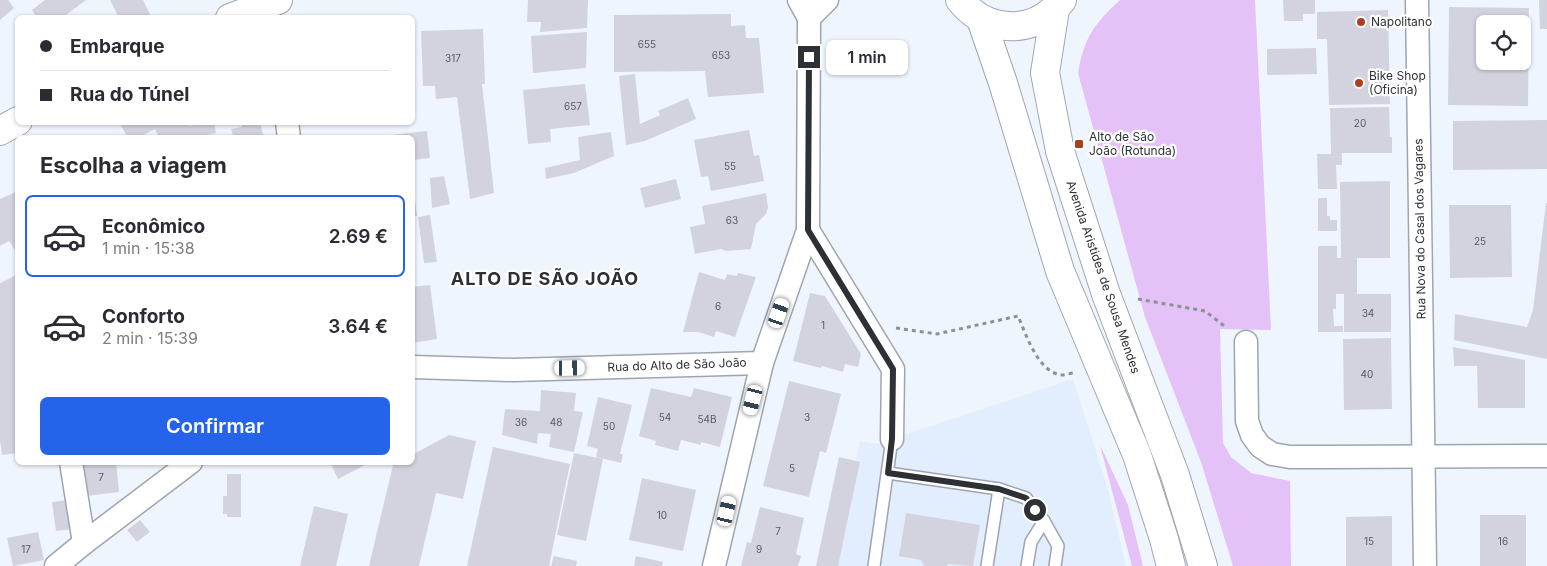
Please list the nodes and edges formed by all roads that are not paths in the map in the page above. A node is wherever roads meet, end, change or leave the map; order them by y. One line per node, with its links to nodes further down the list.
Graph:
1 (827, 0): 6 (street)
2 (960, 0): 8 (main road)
3 (1417, 0): 15 (street, Rua Nova do Casal dos Vagares)
4 (1058, 5): 8 (main road); 29 (main road, Avenida Aristides de Sousa Mendes)
5 (271, 7): 7 (main road)
6 (804, 9): 9 (street)
7 (241, 15)
8 (981, 19): 28 (main road)
9 (808, 230): 11 (street); 13 (street)
10 (1246, 342): 15 (street)
11 (762, 363): 12 (street, Rua do Alto de São João); 23 (street)
12 (415, 367)
13 (892, 439): 18 (lane)
14 (1547, 456): 15 (street)
15 (1423, 458): 30 (street, Rua Nova do Casal dos Vagares)
16 (71, 465): 21 (street)
17 (187, 465): 21 (street)
18 (888, 473): 19 (lane); 24 (lane)
19 (999, 489): 20 (lane); 25 (lane)
20 (1044, 521): 26 (lane); 27 (lane)
21 (84, 543): 22 (street)
22 (56, 566)
23 (714, 566)
24 (874, 566)
25 (987, 566)
26 (1027, 566)
27 (1055, 566)
28 (1171, 566)
29 (1203, 566)
30 (1425, 566)

